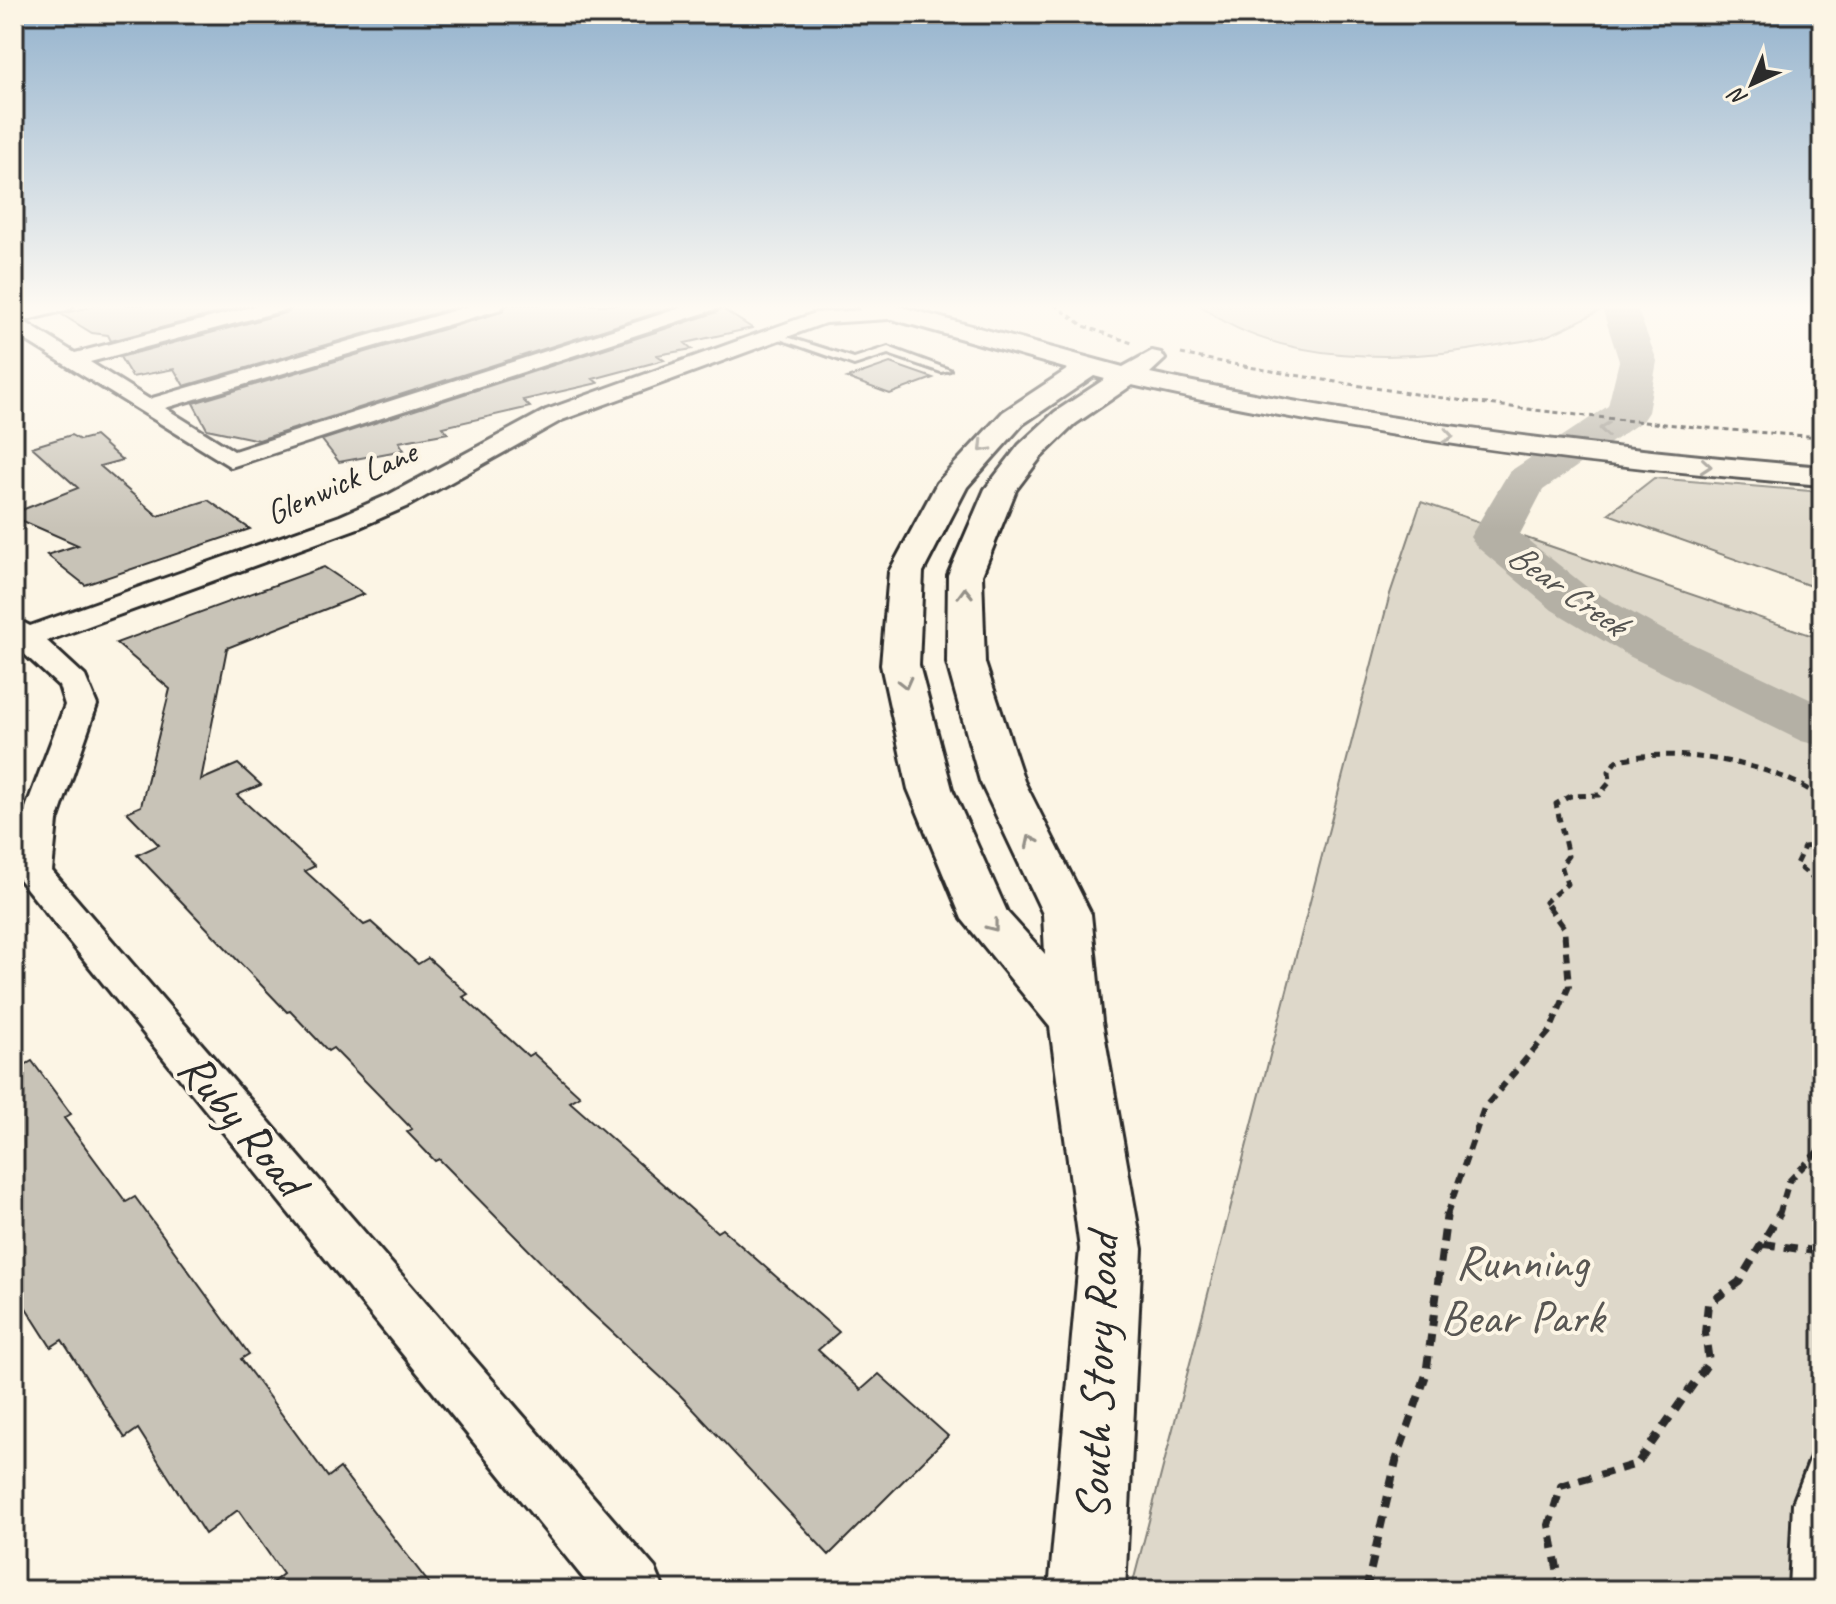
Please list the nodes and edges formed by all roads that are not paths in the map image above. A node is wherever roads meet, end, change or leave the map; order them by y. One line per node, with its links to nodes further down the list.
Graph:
1 (101, 380): 10 (street)
2 (238, 380): 10 (street)
3 (478, 380): 10 (street)
4 (650, 380): 15 (street, Glenwick Lane)
5 (1048, 380): 12 (main road)
6 (1099, 380): 12 (main road, South Story Road)
7 (1182, 380): 9 (main road)
8 (1245, 380): 11 (main road)
9 (1219, 396): 11 (main road); 12 (main road)
10 (145, 407)
11 (1385, 407): 13 (main road, one-way to 11); 14 (main road, one-way to 14)
12 (1048, 413): 16 (main road, South Story Road, one-way to 12); 16 (main road, South Story Road, one-way to 16)
13 (1692, 437)
14 (1822, 476)
15 (18, 636): 18 (street, Ruby Road)
16 (1076, 1022): 19 (main road, South Story Road)
17 (1822, 1464): 20 (lane)
18 (633, 1590)
19 (1087, 1590)
20 (1804, 1590)

